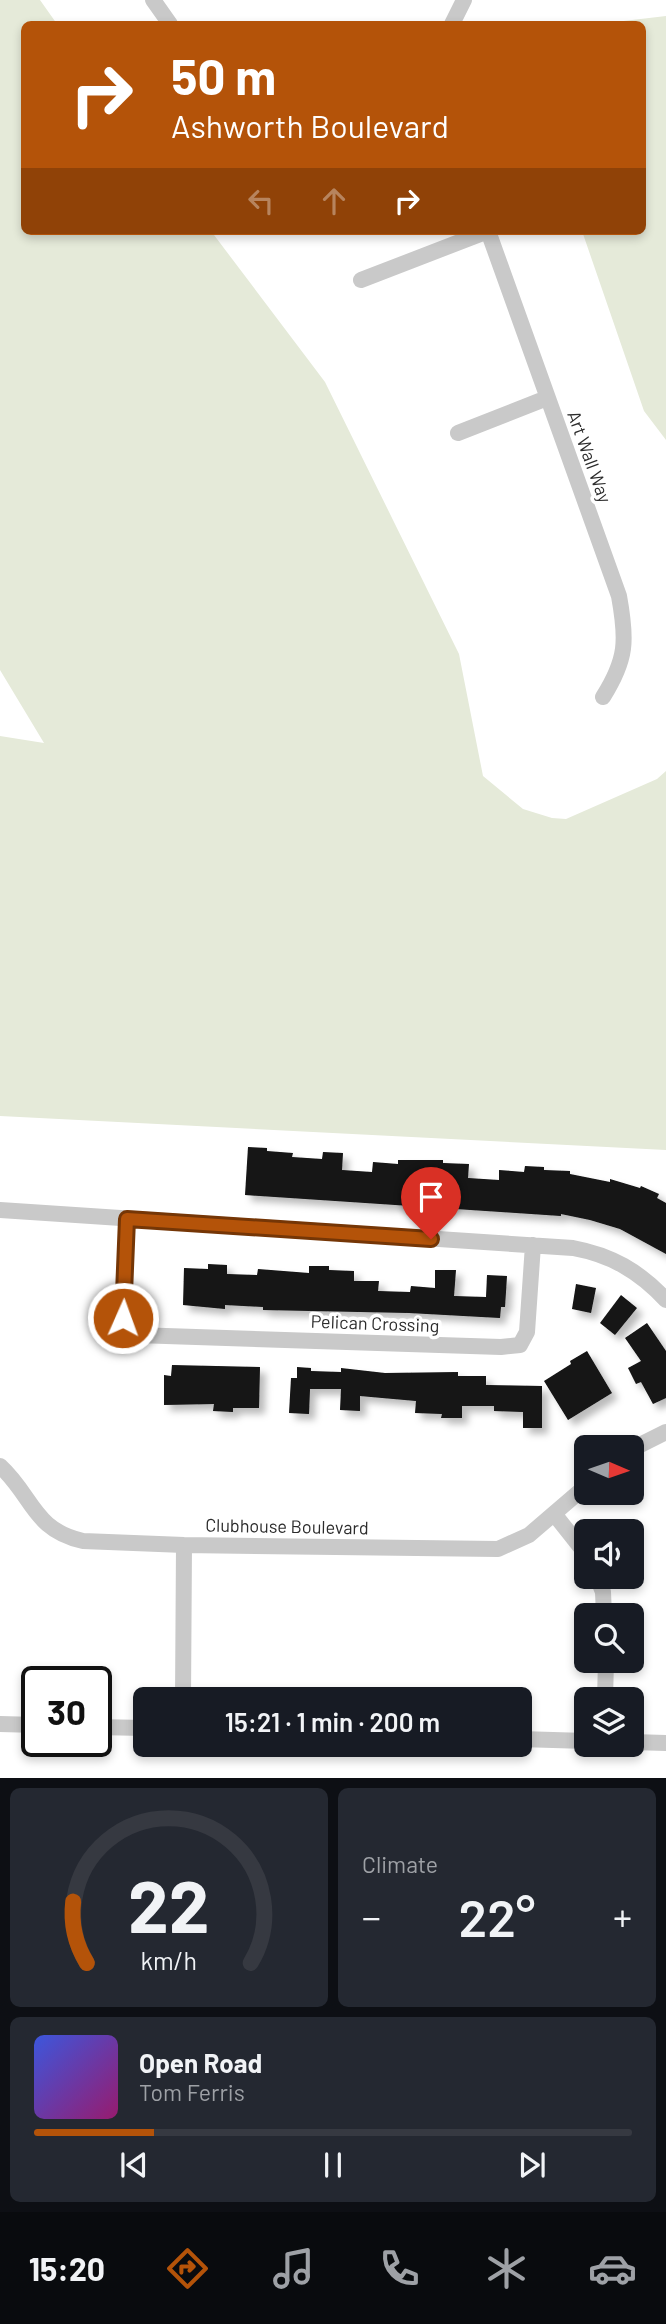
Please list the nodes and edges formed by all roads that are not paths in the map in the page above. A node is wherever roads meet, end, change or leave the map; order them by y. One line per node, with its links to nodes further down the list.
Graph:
1 (153, 0): 3 (street)
2 (464, 0): 4 (street)
3 (168, 21)
4 (454, 21)
5 (478, 235): 7 (street)
6 (489, 235): 8 (street, Art Wall Way)
7 (361, 280)
8 (547, 398): 9 (street); 10 (street, Art Wall Way)
9 (458, 433)
10 (603, 697)
11 (0, 1210): 12 (street)
12 (127, 1219): 13 (street); 13 (street, Pelican Crossing)
13 (533, 1245): 14 (street)
14 (666, 1300)
15 (666, 1432): 16 (street)
16 (644, 1442)
17 (0, 1466): 21 (street, Clubhouse Boulevard)
18 (574, 1497): 19 (street, Clubhouse Boulevard)
19 (555, 1515): 20 (street); 21 (street, Clubhouse Boulevard)
20 (574, 1539)
21 (184, 1545): 22 (street)
22 (183, 1687)
23 (0, 1724): 24 (street)
24 (21, 1725)
25 (112, 1727): 26 (street)
26 (133, 1728)
27 (532, 1739): 28 (street)
28 (574, 1741)
29 (644, 1742): 30 (street)
30 (666, 1743)

